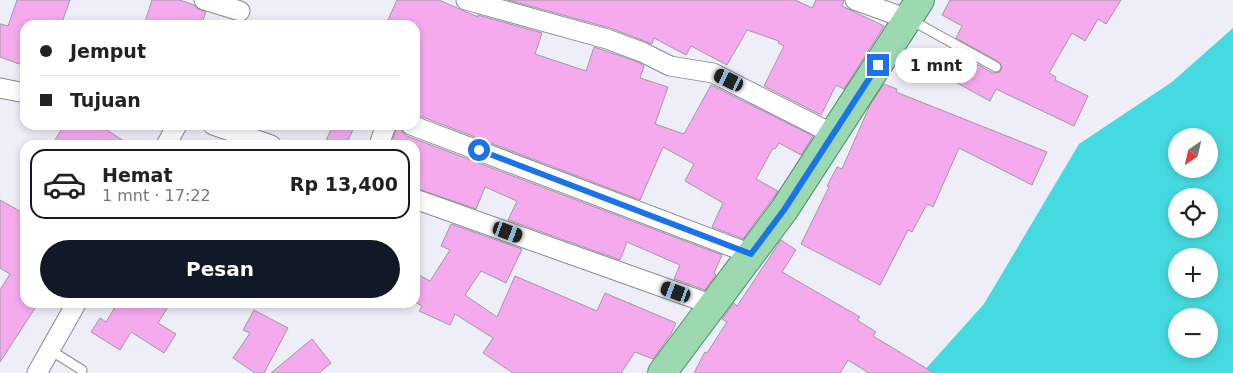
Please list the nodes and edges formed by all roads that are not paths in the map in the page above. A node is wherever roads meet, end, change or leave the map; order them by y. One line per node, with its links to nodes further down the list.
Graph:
1 (204, 0): 5 (street)
2 (466, 0): 11 (street)
3 (856, 0): 4 (street)
4 (914, 9): 6 (lane); 11 (main road)
5 (239, 12)
6 (996, 67)
7 (0, 88): 8 (street)
8 (20, 92)
9 (420, 129): 14 (street)
10 (228, 130): 12 (street)
11 (833, 134): 14 (main road)
12 (256, 140)
13 (420, 201): 15 (street)
14 (751, 254): 15 (main road)
15 (713, 305): 20 (main road)
16 (74, 308): 17 (street)
17 (50, 350): 18 (lane); 19 (street)
18 (82, 370)
19 (37, 373)
20 (662, 373)

